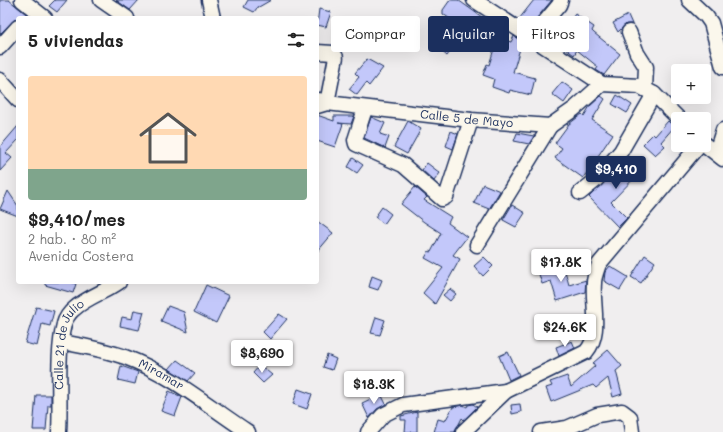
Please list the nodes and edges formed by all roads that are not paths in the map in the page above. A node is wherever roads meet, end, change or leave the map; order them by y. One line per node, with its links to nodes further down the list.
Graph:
1 (22, 0): 7 (street)
2 (101, 0): 8 (street)
3 (209, 0): 9 (street)
4 (474, 0): 11 (street)
5 (561, 0): 10 (street)
6 (688, 0): 17 (street)
7 (35, 15)
8 (124, 16)
9 (213, 16)
10 (550, 16)
11 (517, 27)
12 (16, 29): 14 (street)
13 (629, 32): 20 (street)
14 (0, 47)
15 (319, 52): 22 (street)
16 (554, 52): 19 (street)
17 (723, 68)
18 (0, 80): 21 (street)
19 (602, 84): 20 (street); 26 (street)
20 (649, 91): 24 (street); 30 (street)
21 (16, 98)
22 (320, 103): 23 (street, Calle 5 de Mayo)
23 (365, 109): 25 (street, Calle 5 de Mayo); 25 (street)
24 (672, 112)
25 (471, 120): 26 (street, Calle 5 de Mayo)
26 (550, 126): 31 (street)
27 (723, 130): 29 (street)
28 (693, 152): 34 (street)
29 (719, 155)
30 (580, 193)
31 (477, 245)
32 (116, 284): 33 (street, Calle 21 de Julio)
33 (62, 342): 36 (street, Calle 21 de Julio); 37 (street, Miramar)
34 (506, 391): 35 (street); 38 (street)
35 (468, 430)
36 (59, 432)
37 (248, 432)
38 (368, 432)
39 (541, 432): 40 (street)
40 (632, 432)

